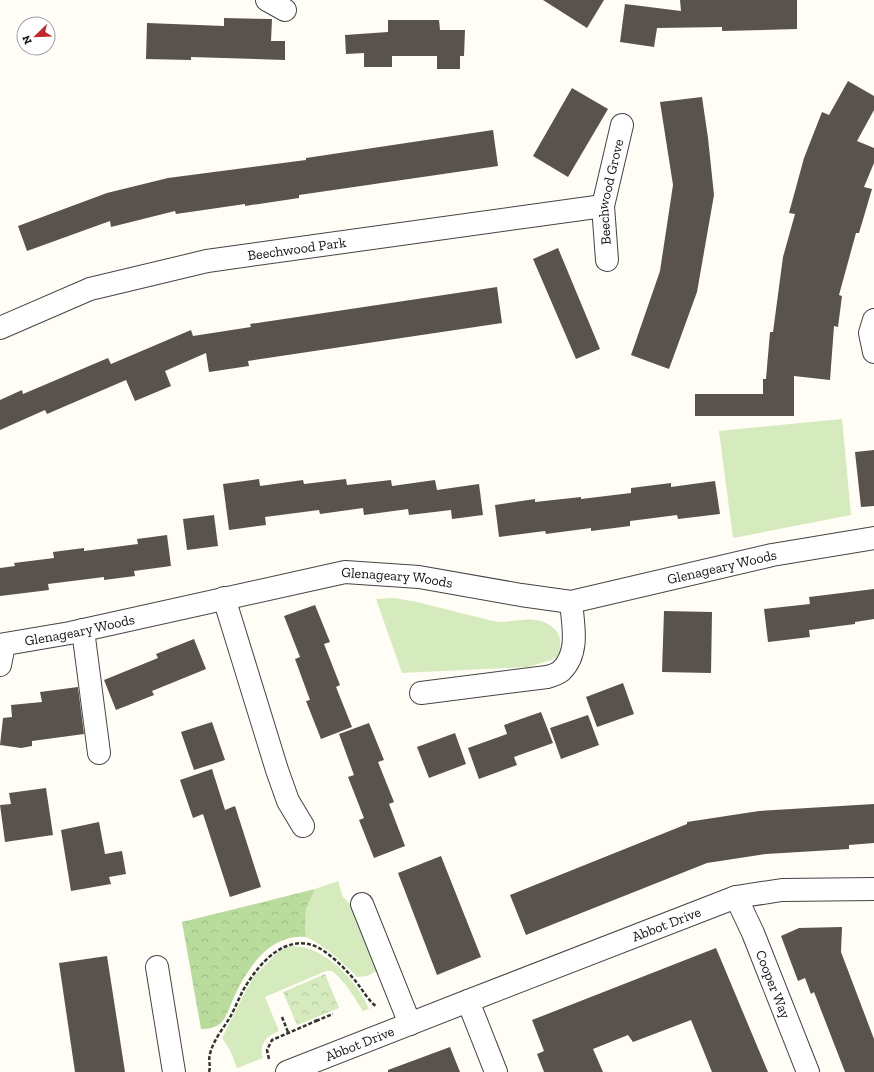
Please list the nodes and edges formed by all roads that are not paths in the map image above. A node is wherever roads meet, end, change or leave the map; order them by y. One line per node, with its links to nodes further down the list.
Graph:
1 (622, 125): 2 (street, Beechwood Grove)
2 (603, 206): 3 (street, Beechwood Grove); 5 (street, Beechwood Park)
3 (607, 260)
4 (874, 320): 6 (street)
5 (0, 328)
6 (874, 352)
7 (874, 538): 9 (street, Glenageary Woods)
8 (224, 598): 9 (street, Glenageary Woods); 10 (street, Glenageary Woods); 14 (street)
9 (571, 602): 12 (street)
10 (83, 630): 11 (street, Glenageary Woods); 13 (street)
11 (1, 652)
12 (421, 693)
13 (99, 754)
14 (303, 826)
15 (867, 889): 16 (street, Abbot Drive)
16 (736, 897): 19 (street, Abbot Drive); 24 (street, Cooper Way)
17 (362, 904): 20 (street)
18 (157, 967): 22 (street)
19 (468, 1000): 20 (street, Abbot Drive); 23 (street)
20 (407, 1015): 21 (street, Abbot Drive)
21 (279, 1069)
22 (174, 1072)
23 (496, 1072)
24 (808, 1072)

